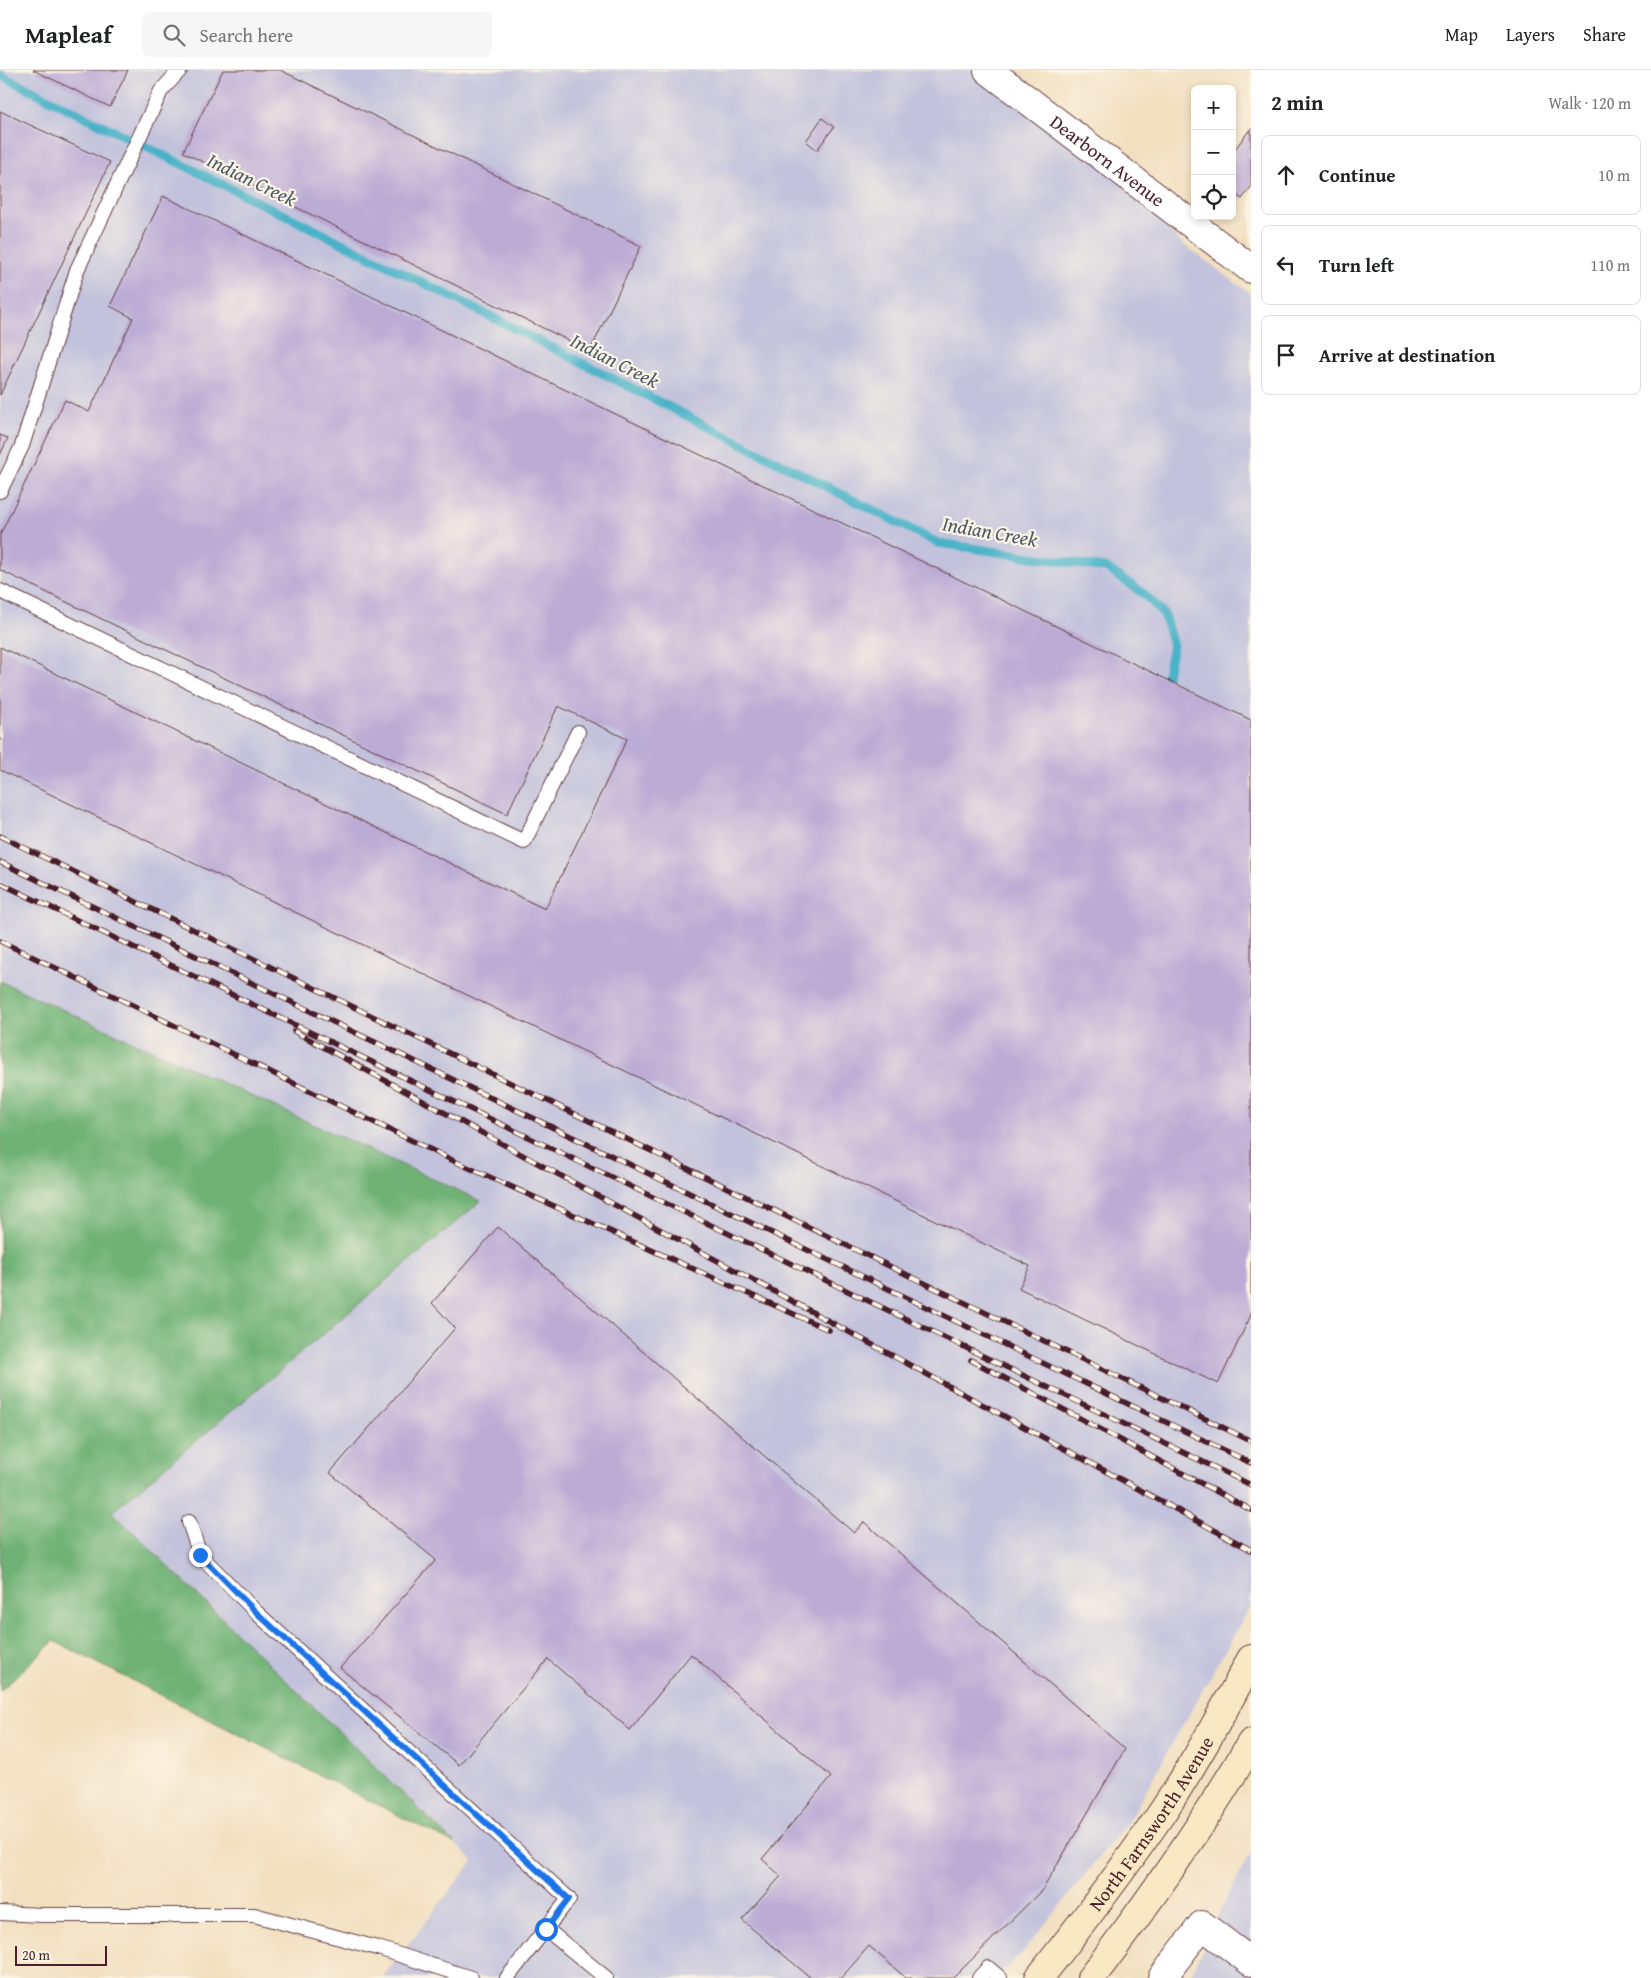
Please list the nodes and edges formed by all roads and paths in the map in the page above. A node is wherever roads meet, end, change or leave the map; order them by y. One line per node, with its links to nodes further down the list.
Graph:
1 (180, 70): 4 (lane)
2 (988, 70): 3 (street, Dearborn Avenue)
3 (1251, 269)
4 (0, 491)
5 (0, 591): 6 (lane)
6 (578, 732)
7 (190, 1522): 11 (lane)
8 (1251, 1659): 18 (main road, North Farnsworth Avenue)
9 (1251, 1742): 19 (main road, North Farnsworth Avenue)
10 (0, 1913): 13 (lane)
11 (546, 1929): 14 (lane); 15 (lane)
12 (1251, 1962): 20 (street)
13 (471, 1978)
14 (506, 1978)
15 (606, 1978)
16 (979, 1978): 17 (lane)
17 (1000, 1978)
18 (1039, 1978)
19 (1091, 1978)
20 (1162, 1978)

